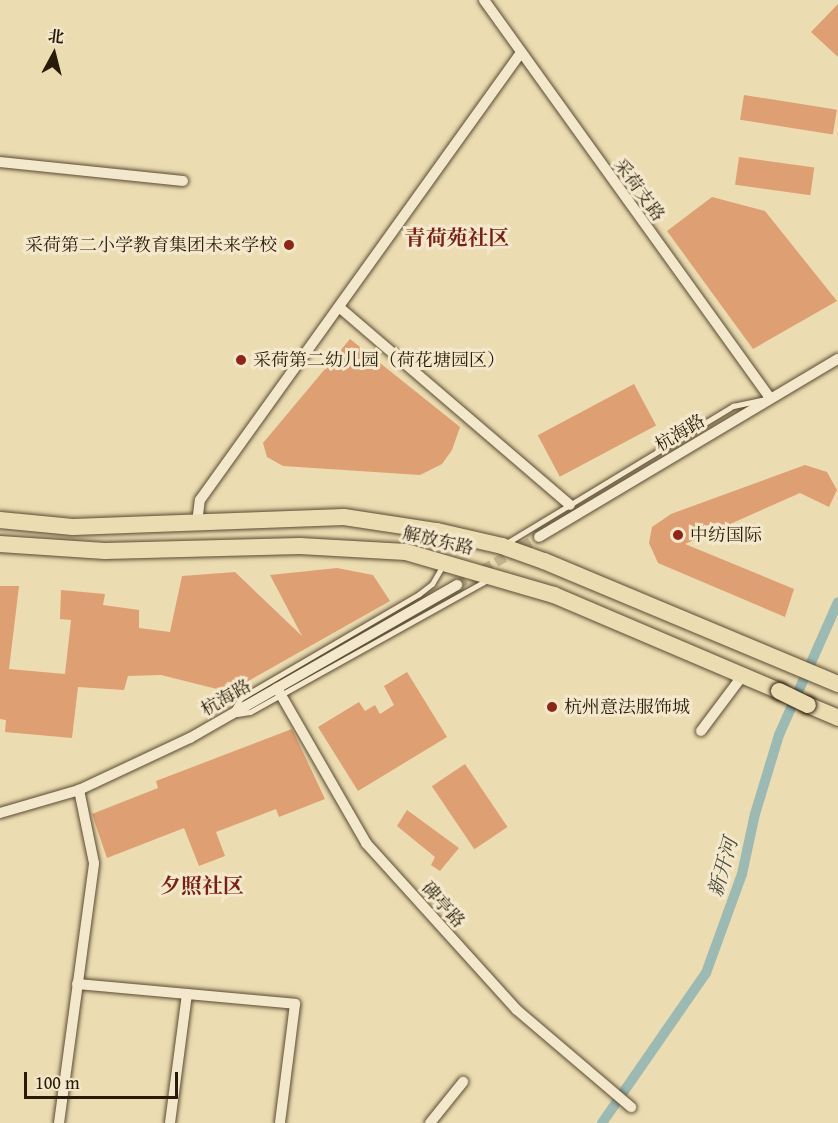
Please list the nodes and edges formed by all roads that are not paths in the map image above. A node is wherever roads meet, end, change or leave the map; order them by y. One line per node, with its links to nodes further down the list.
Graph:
1 (485, 1): 2 (street, 采荷支路)
2 (520, 54): 5 (street); 7 (street, 采荷支路)
3 (0, 162): 4 (street)
4 (183, 181)
5 (339, 307): 8 (street); 10 (street)
6 (838, 358): 7 (street, 杭海路)
7 (770, 398): 8 (lane); 11 (street, 杭海路)
8 (570, 505): 13 (lane)
9 (0, 520): 10 (main road, 解放东路)
10 (197, 523): 13 (main road, 解放东路)
11 (539, 537)
12 (0, 543): 14 (main road, 解放东路)
13 (502, 546): 18 (main road, 解放东路)
14 (446, 561): 15 (main road, 解放东路); 20 (lane)
15 (495, 576): 17 (main road, 解放东路); 19 (lane)
16 (457, 585): 19 (street, 杭海路)
17 (743, 675): 21 (main road, 解放东路, bridge); 22 (street)
18 (838, 684)
19 (280, 692): 20 (street, 杭海路); 28 (street, 碑亭路)
20 (230, 715): 23 (street, 杭海路)
21 (838, 718)
22 (700, 731)
23 (79, 790): 24 (street, 杭海路); 25 (street)
24 (0, 813)
25 (77, 984): 26 (street); 29 (street)
26 (187, 994): 30 (street); 31 (street)
27 (462, 1082): 32 (street)
28 (631, 1107)
29 (58, 1123)
30 (170, 1123)
31 (280, 1123)
32 (430, 1123)

